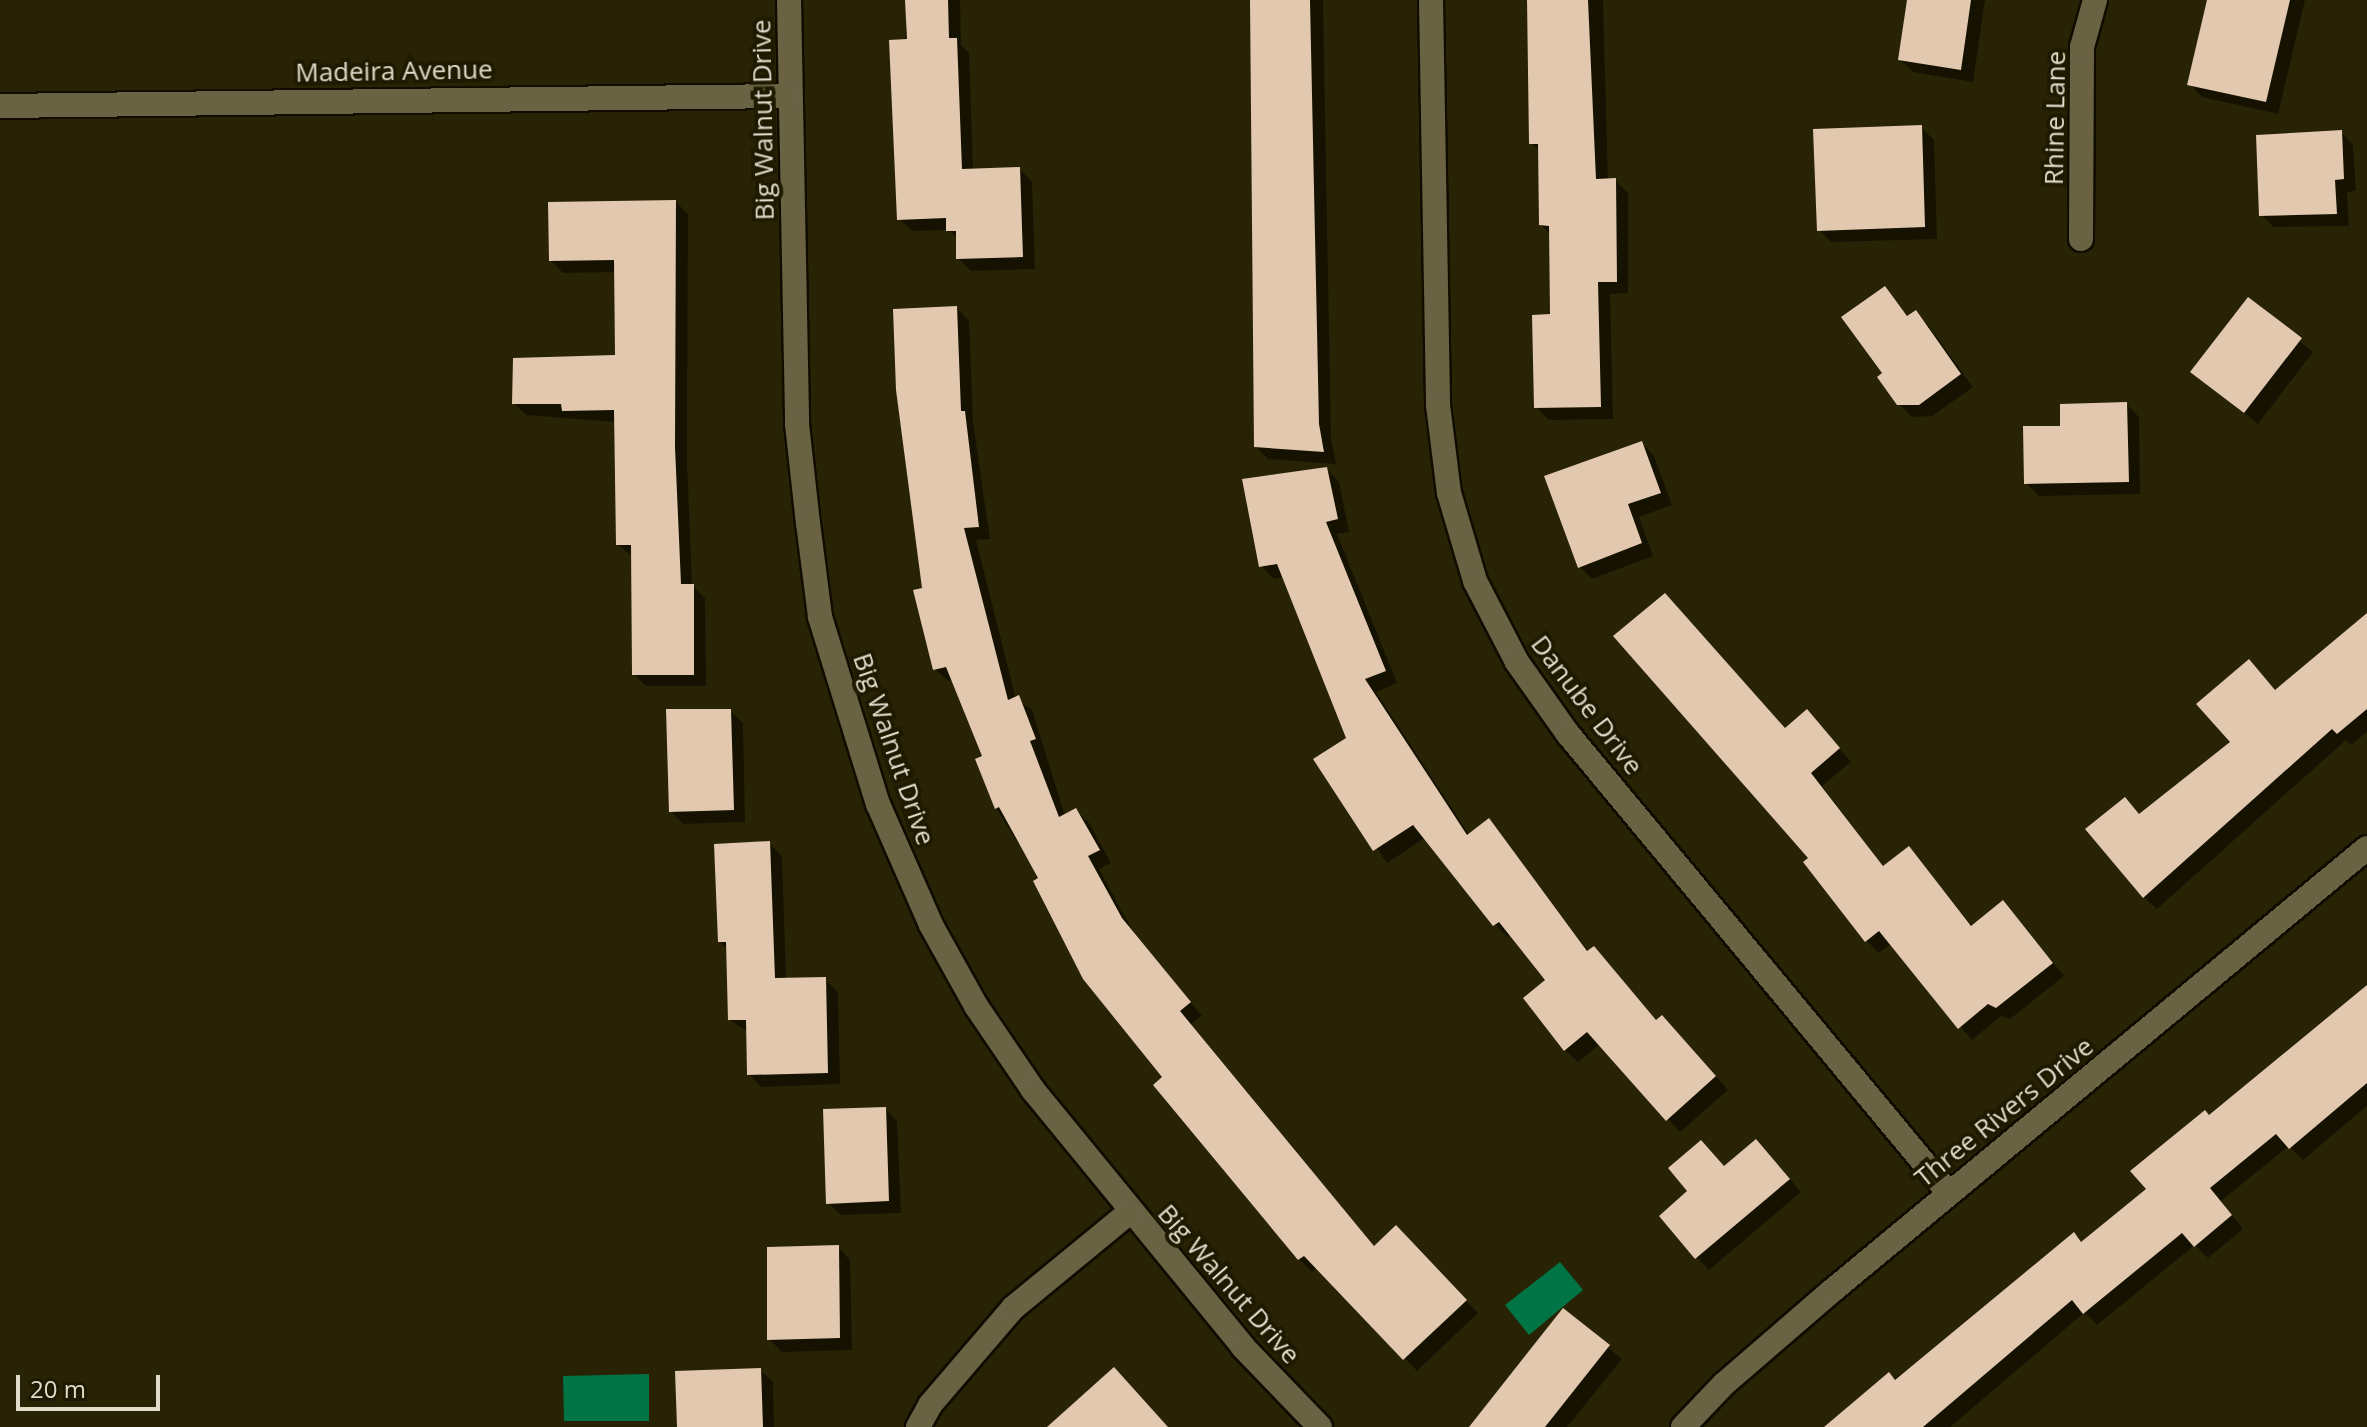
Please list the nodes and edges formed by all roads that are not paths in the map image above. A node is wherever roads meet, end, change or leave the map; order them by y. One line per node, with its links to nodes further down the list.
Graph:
1 (789, 0): 4 (street, Big Walnut Drive)
2 (1431, 0): 8 (street, Danube Drive)
3 (2095, 0): 6 (street, Rhine Lane)
4 (789, 96): 5 (street, Madeira Avenue); 9 (street, Big Walnut Drive)
5 (0, 106)
6 (2081, 239)
7 (2367, 848): 8 (street, Three Rivers Drive)
8 (1949, 1193): 12 (street, Three Rivers Drive)
9 (1130, 1212): 10 (street); 11 (street, Big Walnut Drive)
10 (918, 1427)
11 (1320, 1427)
12 (1683, 1427)

